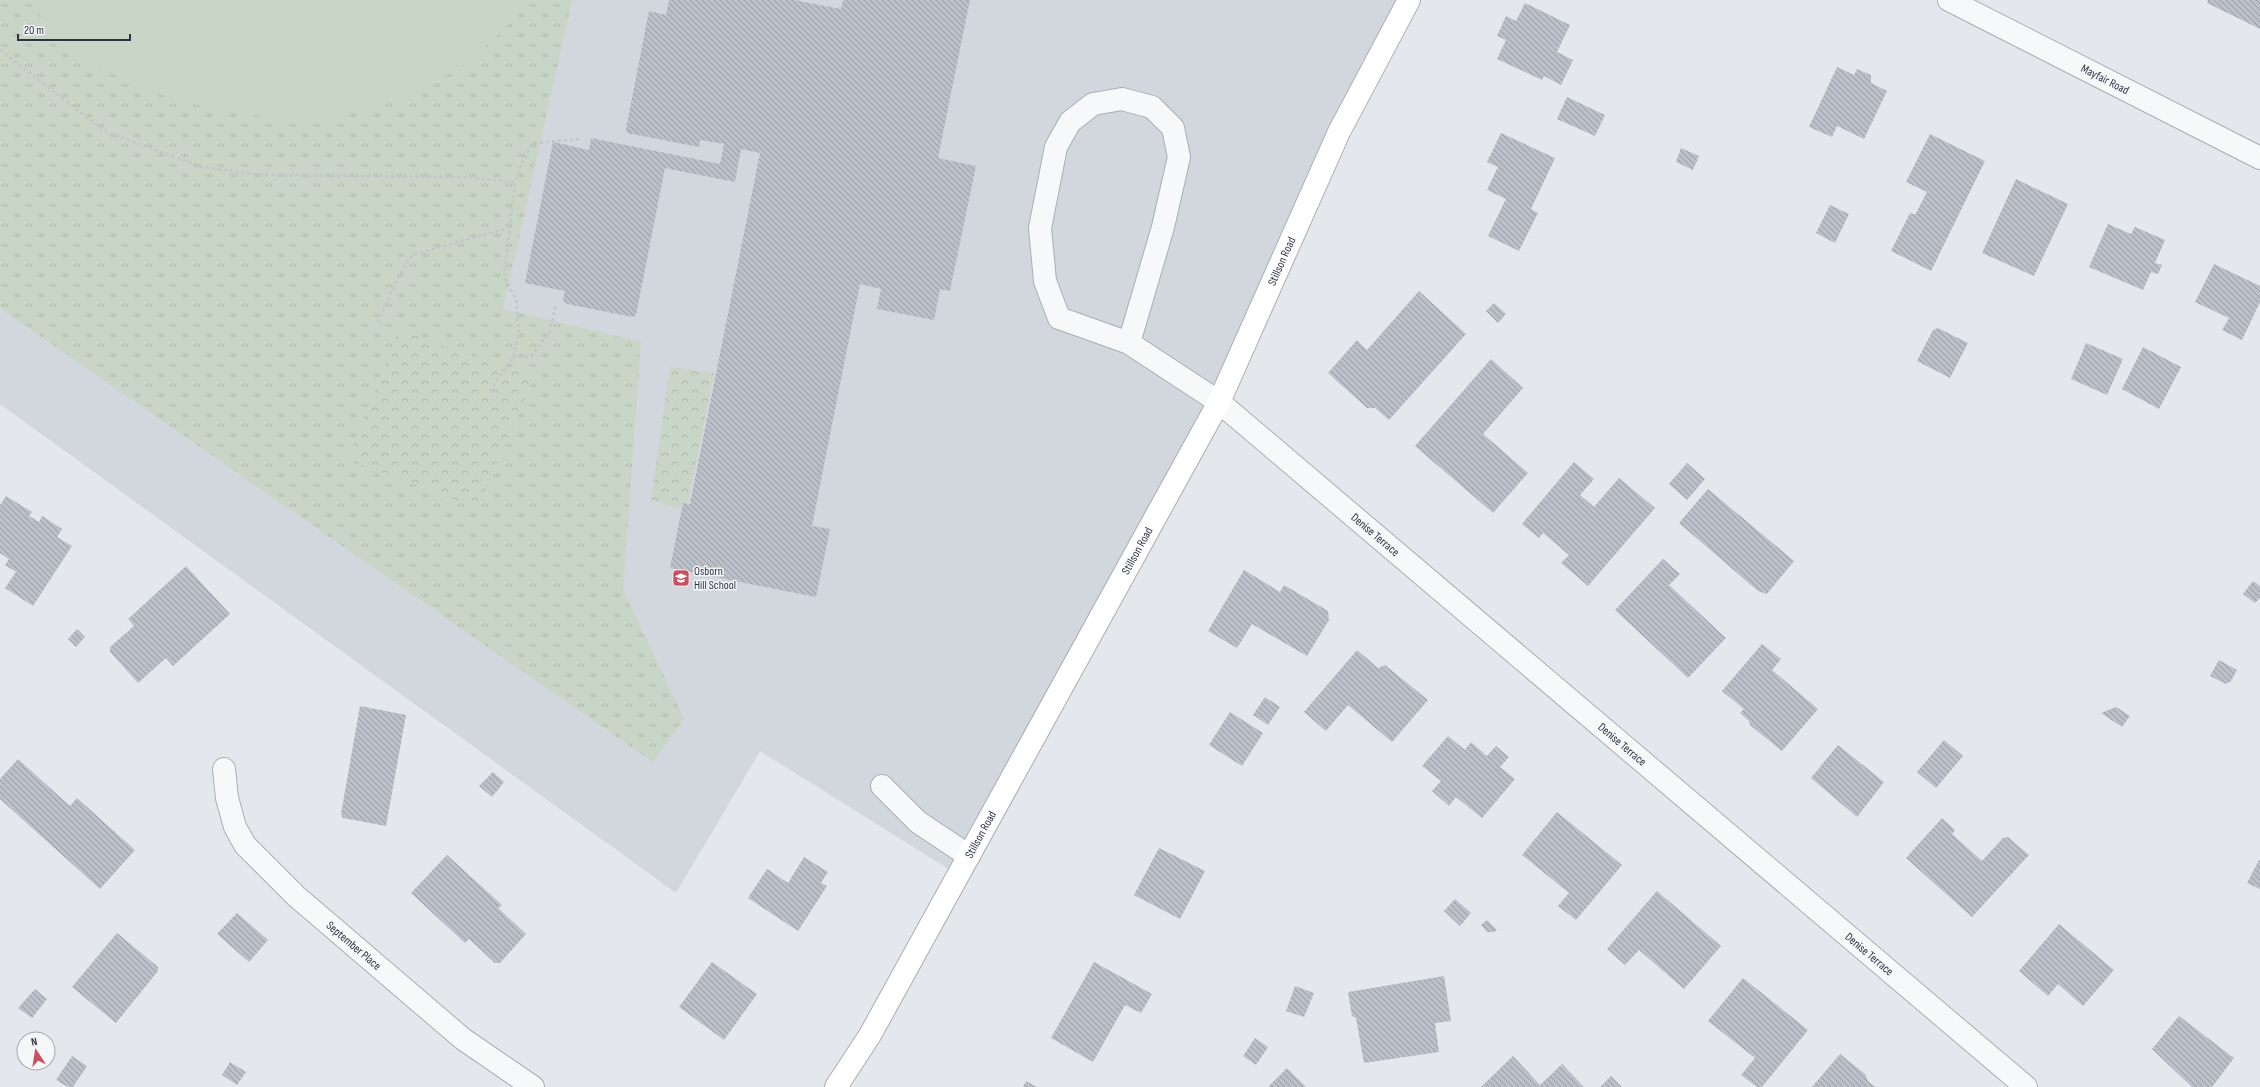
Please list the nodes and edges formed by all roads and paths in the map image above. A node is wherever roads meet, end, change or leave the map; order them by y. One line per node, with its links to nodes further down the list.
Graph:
1 (1409, 0): 13 (main road, Stillson Road)
2 (1949, 0): 5 (street, Mayfair Road)
3 (0, 50): 6 (path)
4 (581, 139): 6 (path)
5 (2260, 158)
6 (514, 182): 7 (path)
7 (508, 228): 9 (path); 11 (path)
8 (556, 305): 11 (path)
9 (378, 322)
10 (1129, 343): 10 (street, Denise Terrace); 13 (street, Denise Terrace)
11 (513, 358): 12 (path)
12 (490, 391)
13 (1219, 402): 16 (main road, Stillson Road); 19 (street, Denise Terrace)
14 (224, 769): 17 (street, September Place)
15 (882, 786): 16 (street)
16 (969, 856): 18 (main road, Stillson Road)
17 (533, 1087)
18 (836, 1087)
19 (2026, 1087)

